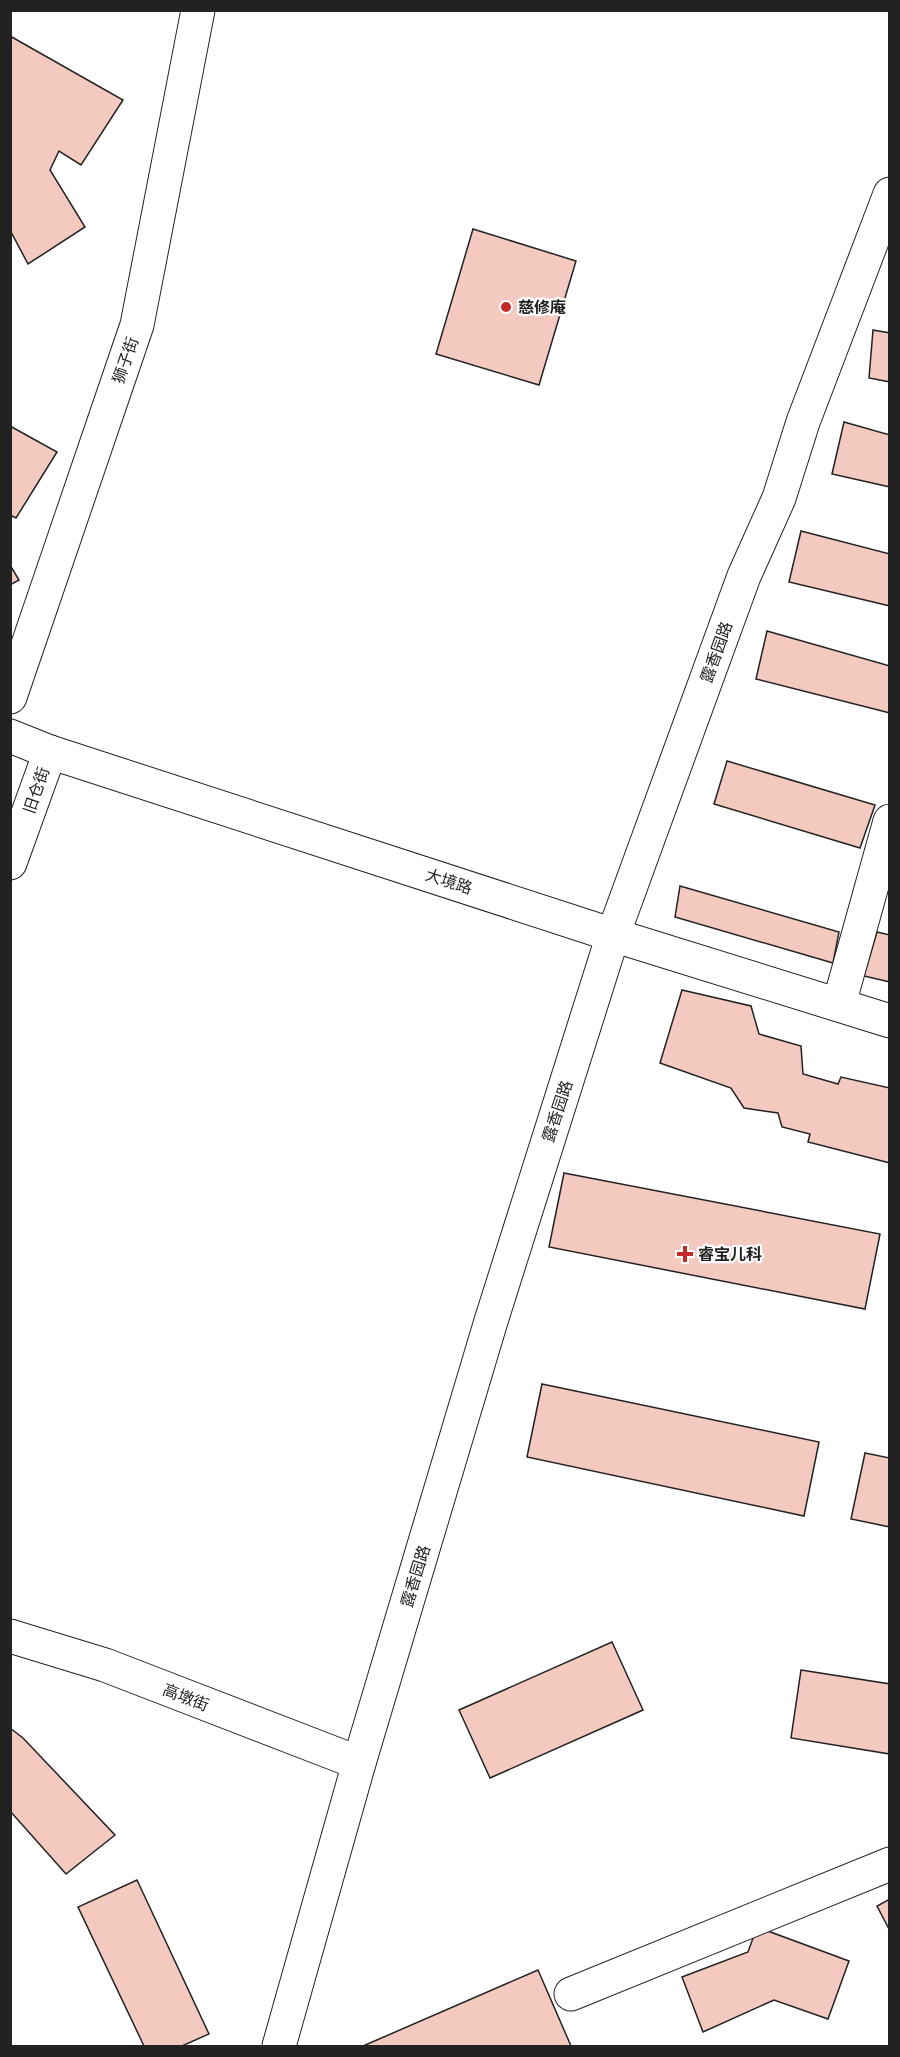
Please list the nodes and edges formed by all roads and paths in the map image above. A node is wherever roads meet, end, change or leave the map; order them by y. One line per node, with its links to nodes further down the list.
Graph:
1 (181, 10): 3 (street)
2 (203, 10): 3 (street)
3 (197, 11): 5 (street, 狮子街)
4 (890, 194): 10 (street, 露香园路)
5 (10, 697)
6 (10, 736): 7 (street, 大境路)
7 (50, 752): 9 (street, 旧仓街); 10 (street, 大境路)
8 (890, 821): 11 (street)
9 (10, 862)
10 (613, 935): 11 (street, 大境路); 14 (street, 露香园路)
11 (839, 1005): 12 (street, 大境路)
12 (890, 1021)
13 (10, 1636): 14 (street, 高墩街)
14 (359, 1763): 17 (street, 露香园路)
15 (890, 1864): 16 (street)
16 (571, 1994)
17 (279, 2046)

